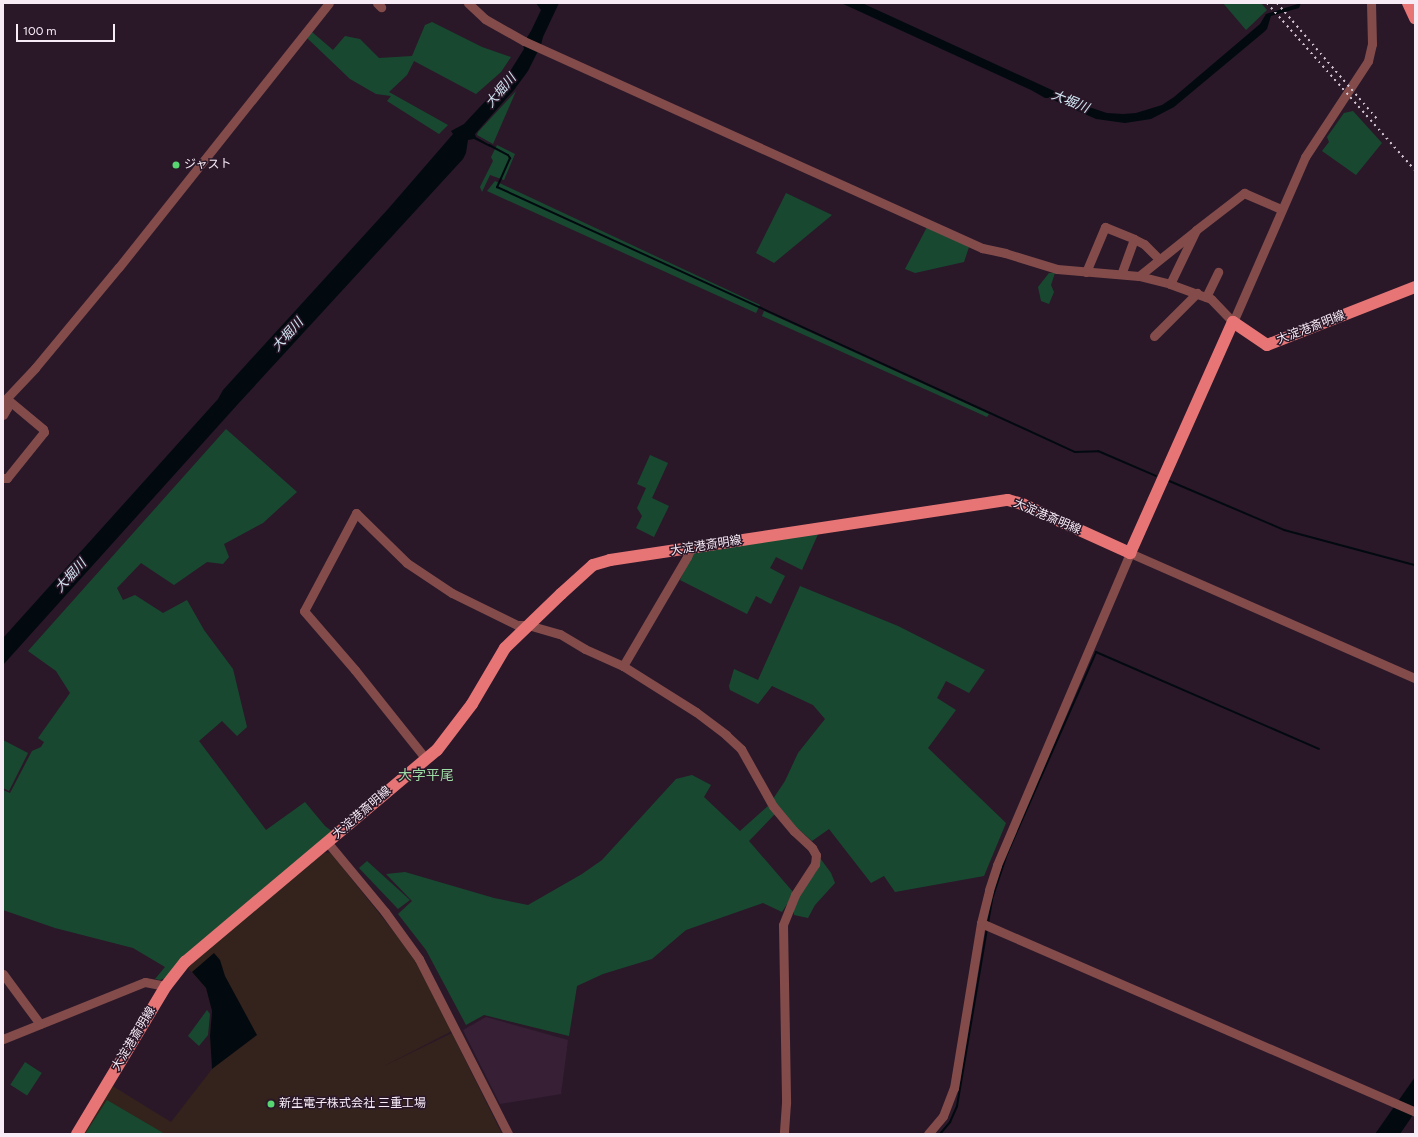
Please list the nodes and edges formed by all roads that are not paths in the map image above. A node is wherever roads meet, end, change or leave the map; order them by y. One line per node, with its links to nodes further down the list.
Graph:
1 (330, 3): 20 (street)
2 (468, 3): 10 (street)
3 (1371, 3): 6 (street)
4 (1408, 3): 5 (main road)
5 (1415, 18)
6 (1281, 209): 7 (street); 18 (street)
7 (1196, 230): 9 (street); 14 (street)
8 (1134, 239): 9 (street); 10 (street); 12 (street)
9 (1159, 259): 13 (street)
10 (1086, 272): 12 (street)
11 (1218, 272): 17 (street)
12 (1121, 274): 13 (street)
13 (1139, 276): 14 (street)
14 (1170, 284): 16 (street)
15 (1415, 287): 18 (main road, 大淀港斎明線)
16 (1197, 293): 17 (street); 19 (street)
17 (1206, 297): 18 (street)
18 (1233, 322): 24 (main road)
19 (1154, 336)
20 (5, 401): 21 (street); 22 (street)
21 (3, 415)
22 (3, 478)
23 (691, 548): 24 (main road, 大淀港斎明線); 25 (main road, 大淀港斎明線); 26 (street)
24 (1130, 553): 27 (street); 30 (street)
25 (528, 625): 26 (street); 28 (main road, 大淀港斎明線); 28 (street)
26 (623, 666): 38 (street)
27 (1415, 678)
28 (426, 759): 29 (main road, 大淀港斎明線)
29 (328, 843): 32 (main road, 大淀港斎明線); 37 (street)
30 (985, 925): 35 (street); 39 (street)
31 (3, 974): 33 (street)
32 (166, 986): 33 (street); 36 (main road, 大淀港斎明線)
33 (40, 1024): 34 (street)
34 (3, 1039)
35 (1415, 1112)
36 (77, 1134)
37 (508, 1134)
38 (784, 1134)
39 (928, 1134)

